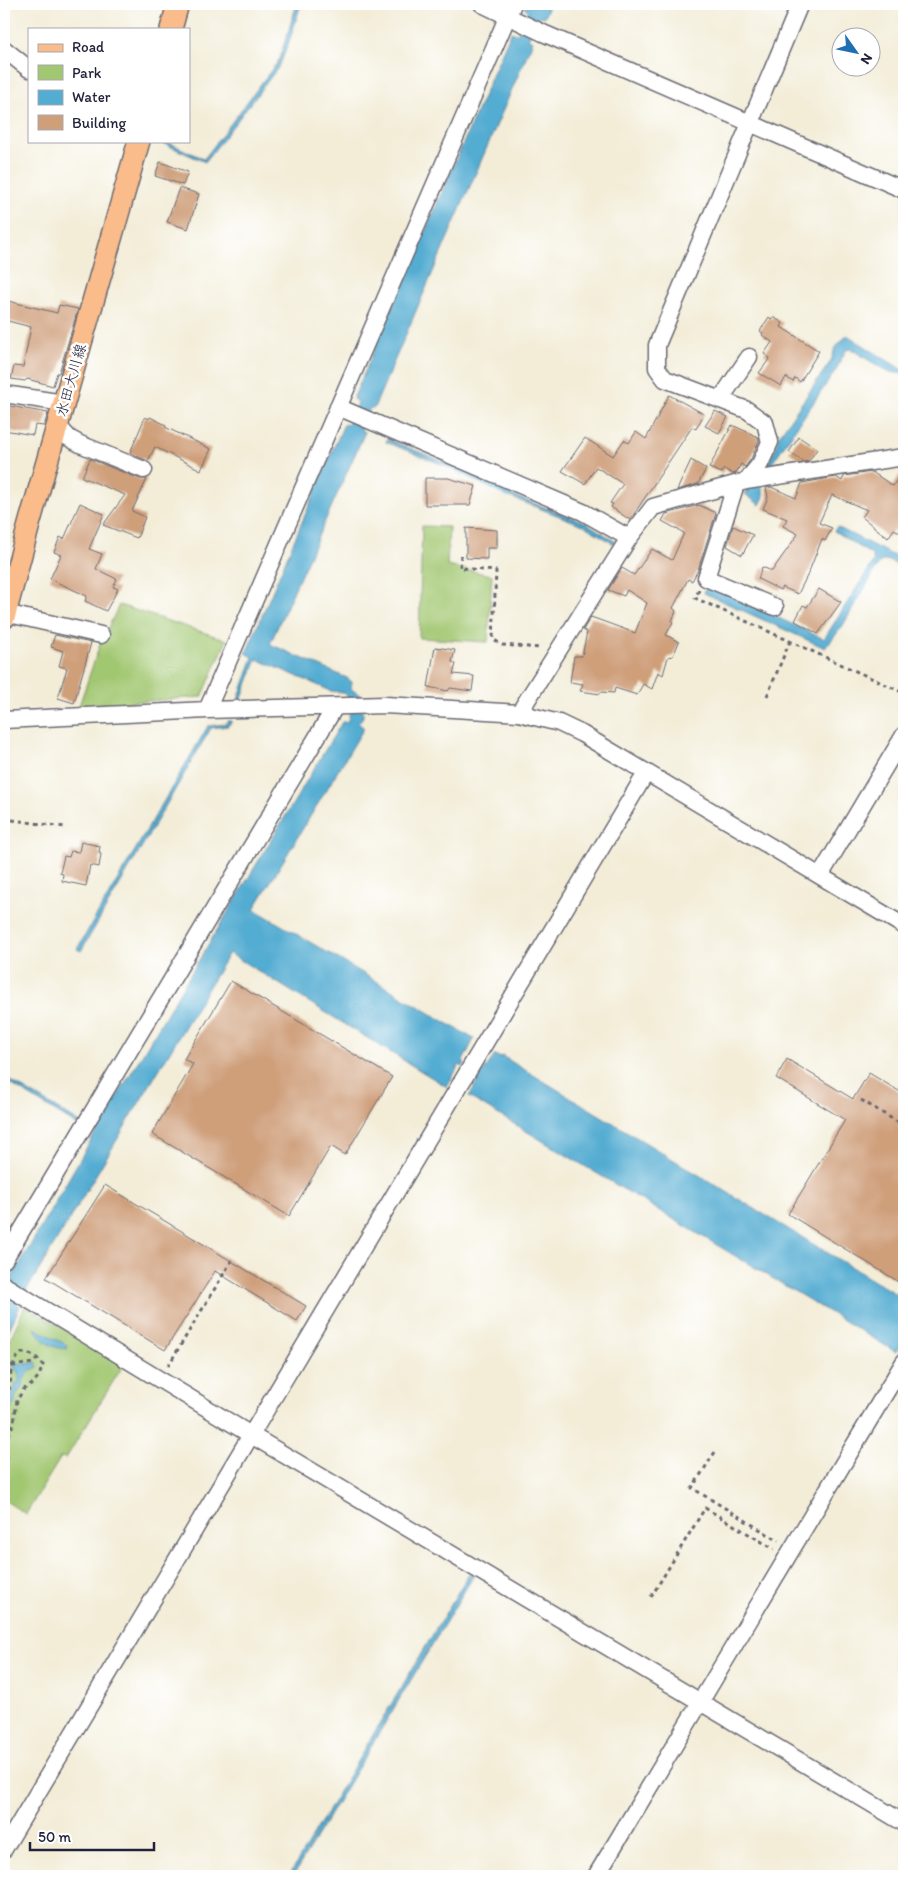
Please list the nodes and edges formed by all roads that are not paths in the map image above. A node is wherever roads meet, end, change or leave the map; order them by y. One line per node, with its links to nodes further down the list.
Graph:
1 (178, 4): 5 (main road)
2 (482, 4): 4 (street)
3 (800, 4): 8 (street)
4 (511, 13): 8 (street); 15 (street)
5 (171, 28)
6 (4, 49): 7 (street)
7 (28, 68)
8 (749, 122): 10 (street); 13 (street)
9 (139, 142): 14 (main road, 水田大川線)
10 (904, 190)
11 (749, 357): 13 (street)
12 (4, 394): 14 (street)
13 (720, 400): 19 (street)
14 (64, 403): 16 (main road, 水田大川線)
15 (341, 409): 20 (street); 25 (street)
16 (58, 426): 18 (street); 22 (main road, 水田大川線)
17 (904, 457): 19 (street)
18 (144, 470)
19 (741, 482): 20 (street); 21 (street)
20 (630, 538): 26 (street)
21 (775, 607)
22 (4, 615): 23 (street)
23 (101, 635)
24 (338, 708): 25 (street); 26 (street); 32 (street)
25 (207, 710): 27 (street)
26 (519, 713): 29 (street)
27 (4, 720)
28 (904, 735): 30 (street)
29 (646, 773): 30 (street); 35 (street)
30 (820, 876): 31 (street)
31 (904, 926)
32 (4, 1260)
33 (4, 1285): 35 (street)
34 (903, 1364): 36 (street)
35 (251, 1435): 36 (street); 38 (street)
36 (701, 1702): 37 (street); 39 (street)
37 (904, 1822)
38 (4, 1849)
39 (596, 1876)

